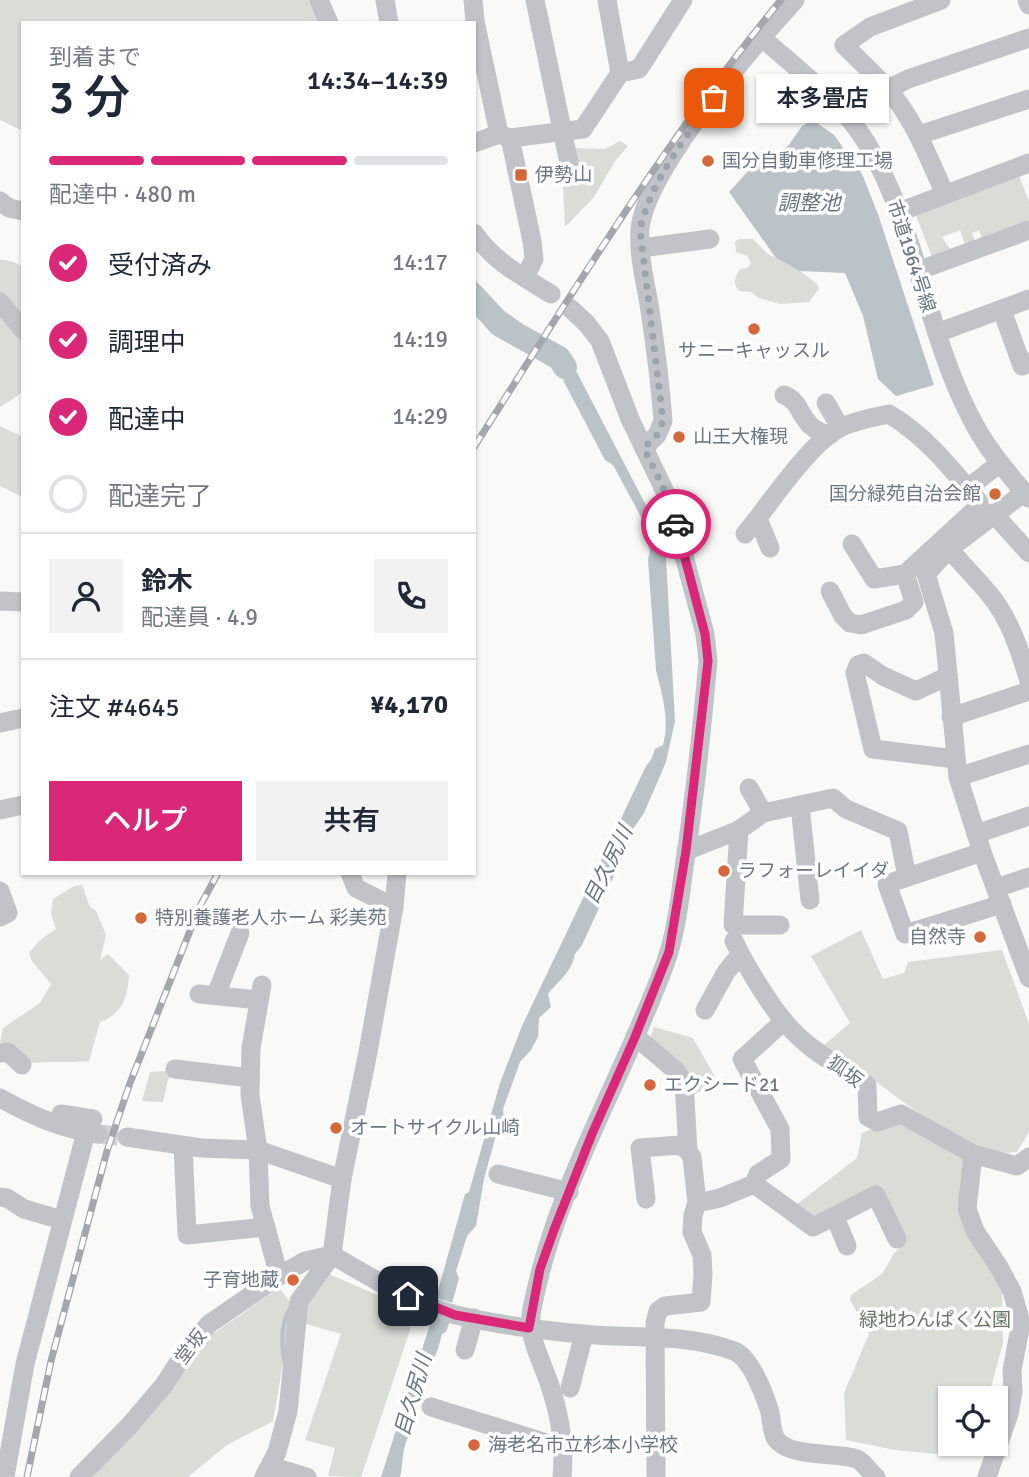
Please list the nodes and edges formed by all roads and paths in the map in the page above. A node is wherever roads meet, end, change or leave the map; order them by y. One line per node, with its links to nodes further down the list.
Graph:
1 (319, 0): 12 (street)
2 (385, 0): 13 (street)
3 (473, 0): 14 (street)
4 (535, 0): 21 (street)
5 (607, 0): 18 (street)
6 (683, 0): 18 (street)
7 (795, 0): 16 (street)
8 (941, 0): 10 (street)
9 (1027, 0): 11 (street)
10 (908, 5): 19 (street)
11 (1029, 5)
12 (328, 21)
13 (389, 21)
14 (475, 21)
15 (476, 25): 23 (street)
16 (761, 37): 30 (street, 市道1964号線); 34 (street)
17 (1029, 38): 19 (street)
18 (620, 73): 21 (street)
19 (888, 89): 22 (street)
20 (1029, 99): 22 (street)
21 (563, 132): 23 (street); 25 (street)
22 (919, 135): 27 (street)
23 (504, 136): 24 (street); 36 (street)
24 (476, 143)
25 (569, 163)
26 (1029, 163): 27 (street)
27 (944, 194): 30 (street)
28 (0, 201): 29 (street)
29 (21, 211)
30 (899, 212): 35 (street, 市道1964号線)
31 (1029, 230): 35 (street)
32 (476, 236): 36 (street)
33 (710, 239): 34 (street)
34 (641, 248): 48 (street)
35 (916, 271): 43 (street, 市道1964号線)
36 (525, 277): 37 (street)
37 (551, 294)
38 (1029, 299): 41 (street)
39 (0, 302): 42 (street)
40 (570, 308): 48 (street)
41 (1002, 310): 43 (street); 44 (street)
42 (21, 328)
43 (937, 333): 49 (street, 市道1964号線)
44 (1026, 364)
45 (784, 395): 47 (street)
46 (826, 403): 47 (street)
47 (835, 431): 50 (street); 53 (street)
48 (644, 448): 77 (street)
49 (1000, 463): 50 (street); 51 (street, 市道1964号線)
50 (968, 488): 59 (street)
51 (1027, 495): 52 (street)
52 (993, 513): 57 (street); 58 (street)
53 (758, 519): 54 (street); 56 (street)
54 (745, 534)
55 (852, 544): 59 (street)
56 (770, 548)
57 (949, 549): 61 (street); 62 (street)
58 (1029, 553)
59 (905, 574): 60 (street)
60 (830, 591)
61 (948, 677): 64 (street); 68 (street)
62 (1029, 681)
63 (1029, 691): 64 (street)
64 (951, 717): 68 (street)
65 (21, 718): 66 (street)
66 (0, 723)
67 (1029, 754): 68 (street)
68 (957, 768): 76 (street)
69 (748, 788): 73 (street)
70 (21, 805): 72 (street)
71 (800, 806): 73 (street); 80 (street); 84 (street)
72 (0, 810)
73 (763, 813): 75 (street)
74 (1029, 816): 76 (street)
75 (739, 830): 77 (street); 89 (street)
76 (979, 843): 80 (street); 83 (street)
77 (686, 851): 94 (street)
78 (351, 875): 85 (street)
79 (397, 875): 85 (street)
80 (907, 877): 83 (street)
81 (1029, 877): 83 (street)
82 (0, 891): 86 (street)
83 (999, 896): 90 (street)
84 (810, 900)
85 (394, 907): 107 (street)
86 (0, 917)
87 (780, 925): 89 (street)
88 (234, 938): 98 (street)
89 (736, 940): 92 (street); 93 (street, 狐坂)
90 (1023, 943): 91 (street)
91 (1029, 978)
92 (705, 1010)
93 (784, 1021): 104 (street, 狐坂); 108 (street)
94 (635, 1037): 103 (street); 109 (street)
95 (0, 1053): 96 (street)
96 (22, 1065)
97 (175, 1069): 98 (street)
98 (250, 1078): 102 (street)
99 (0, 1098): 114 (street)
100 (127, 1137): 101 (street)
101 (183, 1146): 102 (street); 115 (street)
102 (258, 1150): 107 (street); 115 (street)
103 (688, 1151): 111 (street); 112 (street)
104 (973, 1154): 105 (street, 狐坂); 123 (street)
105 (1029, 1157)
106 (498, 1174): 109 (street)
107 (342, 1179): 118 (street)
108 (754, 1184): 112 (street); 113 (street)
109 (569, 1192): 121 (street)
110 (0, 1197): 114 (street)
111 (646, 1199)
112 (697, 1203): 124 (street)
113 (835, 1217): 116 (street); 117 (street)
114 (62, 1220): 128 (street)
115 (266, 1227): 119 (street)
116 (897, 1239)
117 (847, 1247)
118 (332, 1255): 119 (street, 堂坂); 120 (street); 130 (street)
119 (279, 1276): 132 (street, 堂坂)
120 (465, 1316): 121 (street); 125 (street)
121 (529, 1328): 122 (street); 129 (street)
122 (584, 1334): 124 (street); 126 (street)
123 (1024, 1338): 137 (street)
124 (655, 1339): 135 (street); 136 (street)
125 (465, 1350)
126 (570, 1388)
127 (431, 1407): 129 (street)
128 (8, 1414): 131 (street)
129 (563, 1448): 134 (street)
130 (267, 1471): 133 (street)
131 (5, 1477)
132 (79, 1477)
133 (307, 1477)
134 (562, 1477)
135 (656, 1477)
136 (876, 1477)
137 (987, 1477)

